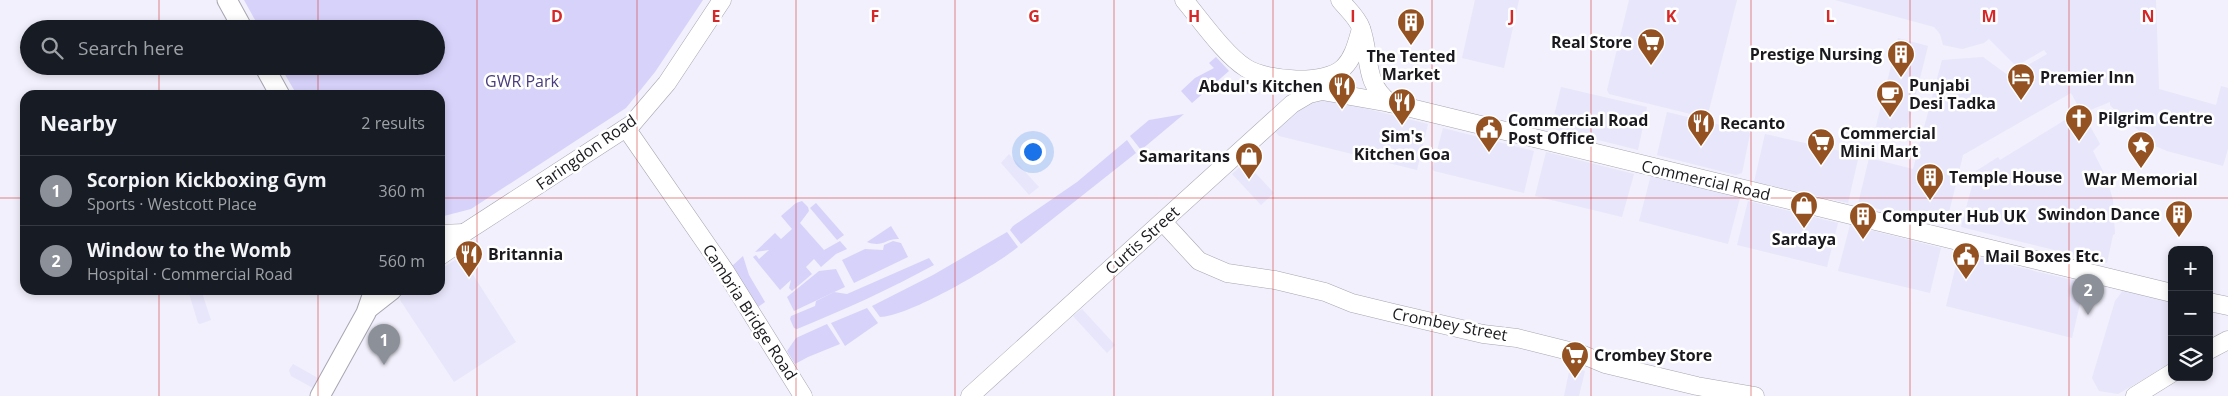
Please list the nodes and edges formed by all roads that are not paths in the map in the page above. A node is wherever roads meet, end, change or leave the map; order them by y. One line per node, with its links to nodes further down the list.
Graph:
1 (227, 0): 5 (main road)
2 (722, 0): 12 (street, Faringdon Road)
3 (1184, 0): 8 (street)
4 (1340, 0): 6 (street)
5 (238, 20)
6 (1361, 29): 8 (street); 10 (street)
7 (269, 75): 9 (main road)
8 (1284, 78): 11 (street)
9 (277, 90)
10 (1390, 103): 11 (street, Commercial Road); 17 (street, Commercial Road)
11 (1292, 104): 13 (street, Curtis Street)
12 (626, 128): 14 (street, Faringdon Road); 27 (street, Cambria Bridge Road)
13 (1163, 222): 28 (street, Curtis Street); 29 (street, Crombey Street)
14 (464, 233): 15 (street); 16 (street, Faringdon Road)
15 (445, 234)
16 (445, 253)
17 (2168, 292)
18 (373, 295): 22 (main road)
19 (386, 295): 22 (main road)
20 (2213, 303): 21 (street)
21 (2228, 306)
22 (369, 308): 26 (main road)
23 (2228, 340): 24 (street)
24 (2213, 348)
25 (2168, 375): 30 (street)
26 (320, 396)
27 (803, 396)
28 (970, 396)
29 (1755, 396)
30 (2135, 396)

